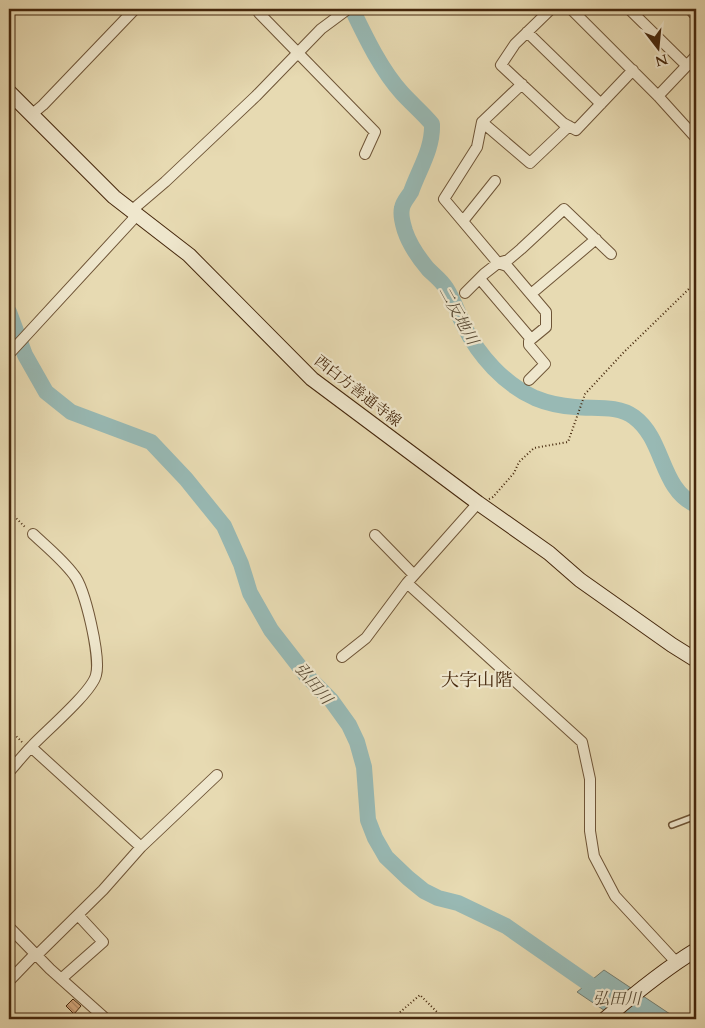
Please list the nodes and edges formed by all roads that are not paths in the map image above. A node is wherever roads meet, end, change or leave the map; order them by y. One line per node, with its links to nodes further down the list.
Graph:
1 (135, 9): 18 (street)
2 (261, 9): 10 (street)
3 (551, 9): 9 (street)
4 (571, 9): 13 (street)
5 (629, 9): 12 (street)
6 (690, 9): 8 (street)
7 (346, 11): 10 (street)
8 (696, 16)
9 (527, 32): 14 (street); 17 (street)
10 (298, 53): 22 (street); 24 (street)
11 (696, 56): 12 (street)
12 (687, 66): 16 (street)
13 (632, 70): 16 (street); 17 (street)
14 (522, 84): 19 (street); 20 (street)
15 (9, 93): 18 (main road, 西白方善通寺線)
16 (658, 96): 21 (street)
17 (601, 104): 20 (street)
18 (31, 115): 24 (main road, 西白方善通寺線)
19 (482, 122): 20 (street); 25 (street)
20 (569, 126)
21 (696, 138)
22 (365, 154)
23 (495, 181): 25 (street)
24 (134, 213): 33 (street); 35 (main road, 西白方善通寺線)
25 (463, 221): 28 (street)
26 (596, 239): 27 (street); 28 (street); 31 (street)
27 (611, 254)
28 (498, 263): 29 (street); 31 (street)
29 (480, 279): 30 (street); 32 (street)
30 (465, 293)
31 (532, 294): 32 (street)
32 (531, 339): 34 (street)
33 (10, 350)
34 (529, 380)
35 (478, 503): 38 (street); 41 (main road, 西白方善通寺線)
36 (33, 534): 42 (street)
37 (374, 535): 38 (street)
38 (414, 574): 39 (street)
39 (407, 583): 40 (street); 52 (street)
40 (342, 656)
41 (696, 660)
42 (30, 748): 43 (street); 47 (street)
43 (9, 772)
44 (217, 775): 47 (street)
45 (696, 816): 46 (lane)
46 (672, 825)
47 (141, 847): 48 (street)
48 (78, 915): 51 (street); 53 (street)
49 (9, 927): 51 (street)
50 (696, 950): 52 (main road)
51 (35, 955): 53 (street); 54 (street)
52 (676, 962): 56 (main road)
53 (61, 979): 55 (street)
54 (9, 981)
55 (106, 1019)
56 (605, 1019)

